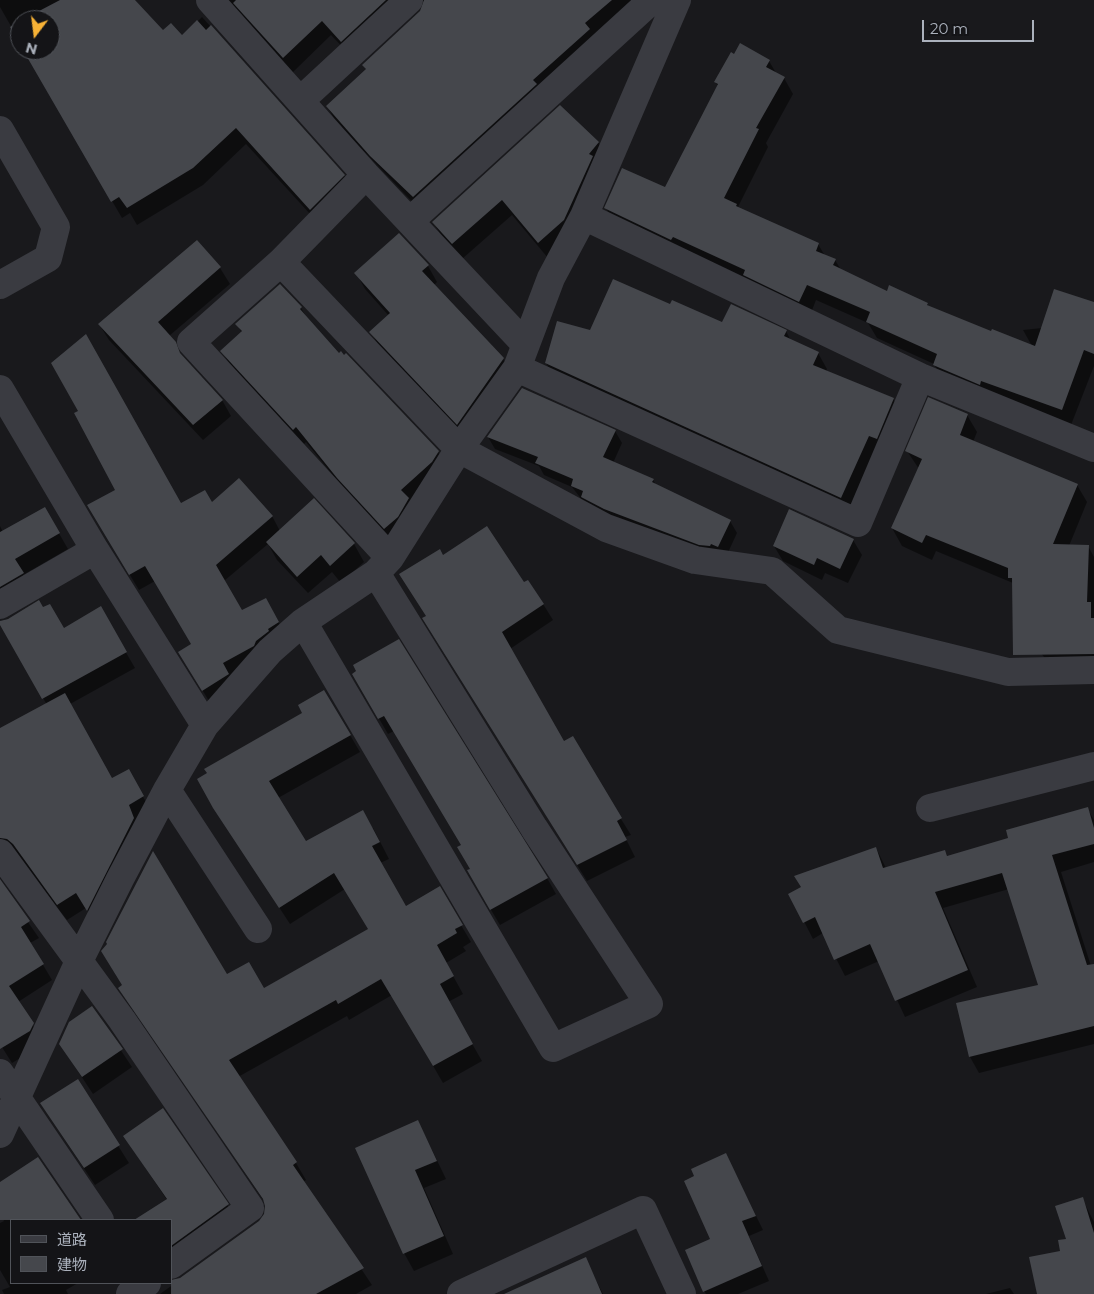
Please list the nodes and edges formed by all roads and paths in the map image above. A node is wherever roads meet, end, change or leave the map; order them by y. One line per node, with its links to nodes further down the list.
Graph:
1 (210, 0): 5 (street)
2 (408, 0): 5 (street)
3 (652, 0): 9 (street)
4 (677, 0): 8 (street)
5 (301, 100): 7 (street)
6 (0, 130): 11 (street)
7 (366, 175): 9 (street); 10 (street)
8 (584, 216): 12 (street); 13 (street)
9 (410, 221): 12 (street)
10 (281, 262): 15 (street); 18 (street)
11 (0, 285)
12 (521, 356): 13 (street); 15 (street)
13 (920, 377): 16 (street)
14 (0, 389): 17 (street)
15 (459, 448): 18 (street); 21 (street)
16 (1094, 448)
17 (94, 550): 19 (street); 22 (street)
18 (383, 566): 20 (street); 20 (street)
19 (0, 605)
20 (303, 622): 22 (street)
21 (1094, 670)
22 (205, 725): 24 (street)
23 (1094, 766): 25 (street)
24 (167, 790): 27 (street); 28 (street)
25 (930, 808)
26 (0, 853): 28 (street)
27 (258, 929)
28 (80, 959): 30 (street); 33 (street)
29 (0, 1073): 30 (street)
30 (17, 1098): 31 (street); 32 (street)
31 (0, 1134)
32 (99, 1219)
33 (172, 1264)
34 (461, 1294): 35 (street)
35 (682, 1294)

